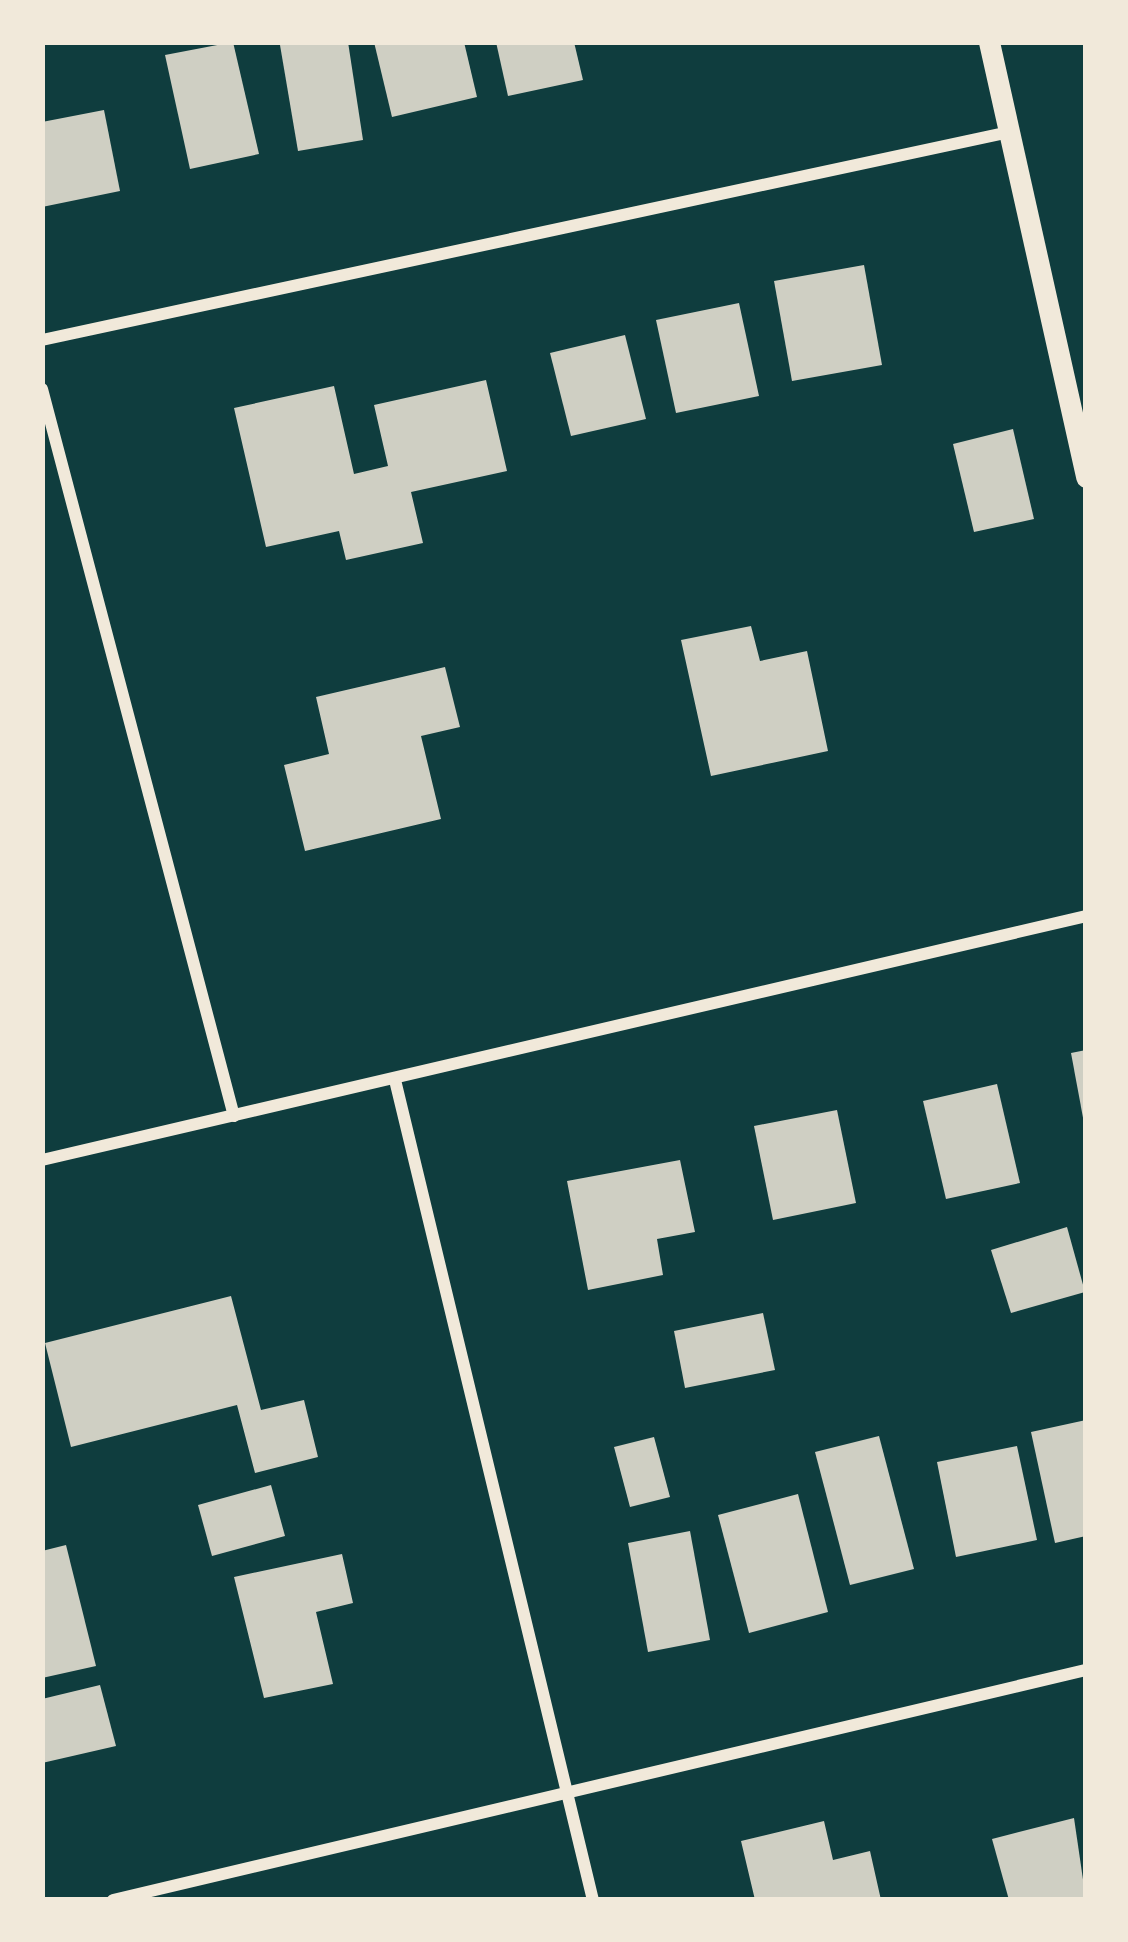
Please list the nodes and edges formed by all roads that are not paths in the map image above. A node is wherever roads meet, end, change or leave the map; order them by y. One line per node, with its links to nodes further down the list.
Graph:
1 (988, 42): 2 (street)
2 (1010, 132): 3 (street); 5 (street)
3 (42, 340)
4 (42, 389): 8 (street)
5 (1086, 477)
6 (1086, 916): 7 (street)
7 (395, 1080): 8 (street); 11 (street)
8 (234, 1116): 9 (street)
9 (42, 1160)
10 (1086, 1670): 11 (street)
11 (568, 1793): 12 (street); 13 (street)
12 (113, 1900)
13 (593, 1900)

